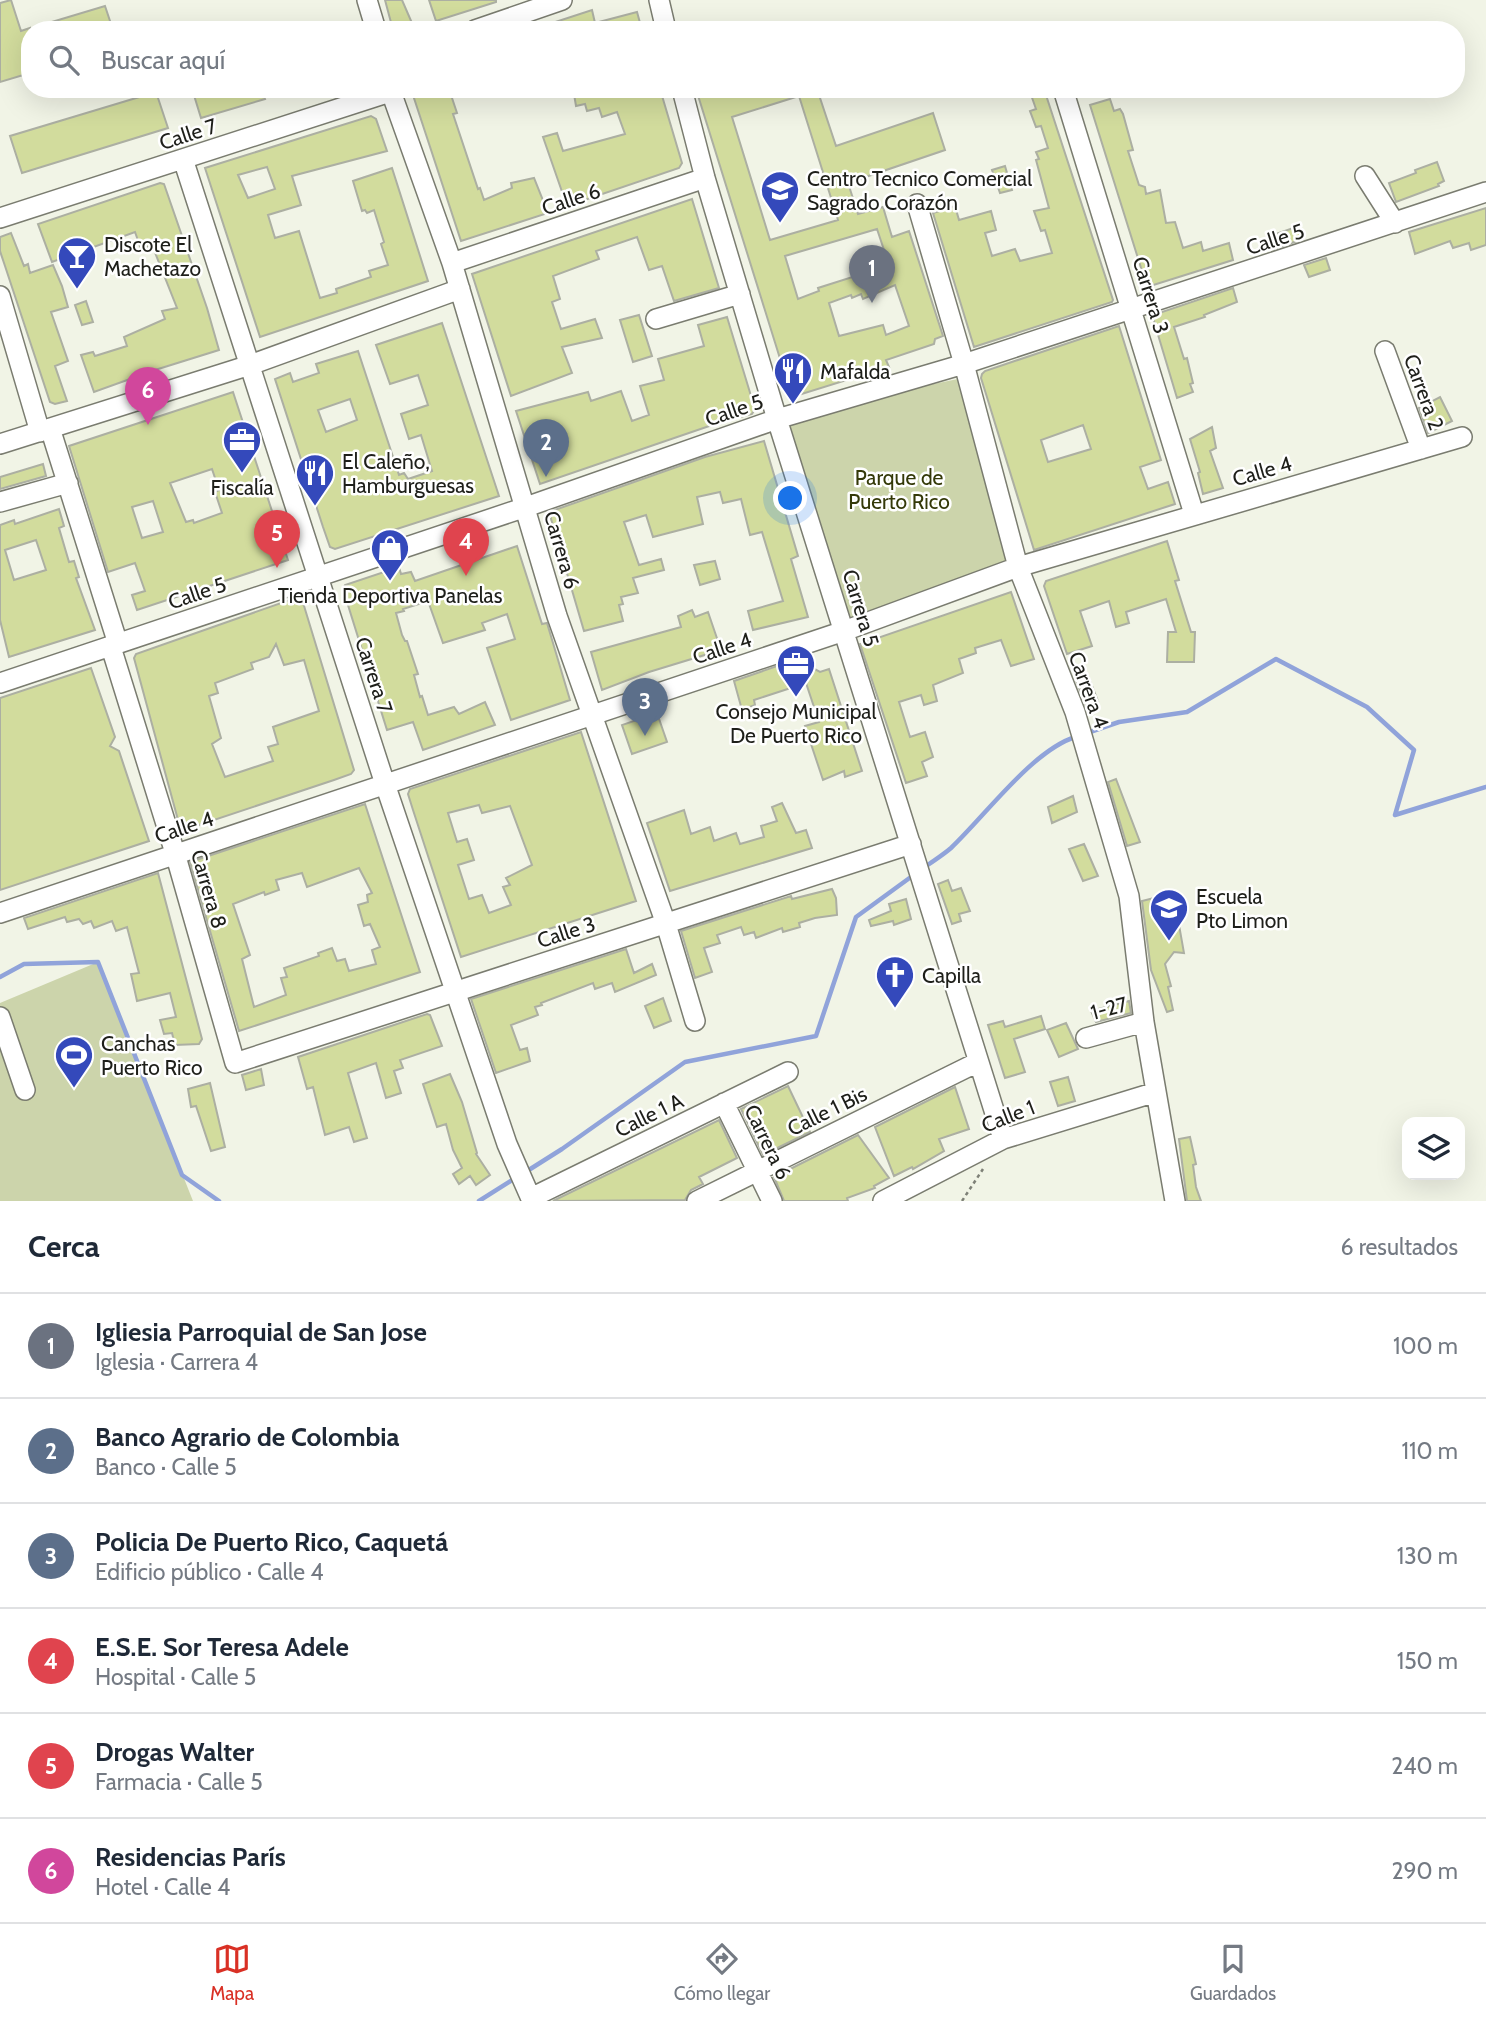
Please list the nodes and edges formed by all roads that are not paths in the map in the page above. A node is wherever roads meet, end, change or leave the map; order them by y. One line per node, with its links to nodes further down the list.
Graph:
1 (367, 0): 4 (street)
2 (562, 0): 5 (street)
3 (659, 0): 6 (street)
4 (373, 21)
5 (501, 21)
6 (664, 21)
7 (369, 98): 11 (street, Calle 7)
8 (393, 98): 18 (street, Carrera 6)
9 (684, 98): 13 (street, Carrera 5)
10 (1066, 98): 22 (street, Carrera 3)
11 (183, 159): 16 (street, Calle 7); 26 (street, Carrera 7)
12 (1365, 176): 17 (street)
13 (705, 178): 18 (street, Calle 6); 20 (street, Carrera 5)
14 (1486, 192): 17 (street, Calle 5)
15 (917, 204): 25 (street, Carrera 4)
16 (0, 218)
17 (1395, 223): 22 (street, Calle 5)
18 (452, 263): 19 (street, Carrera 6)
19 (460, 289): 26 (street); 34 (street, Carrera 6)
20 (740, 294): 23 (street); 27 (street, Carrera 5)
21 (0, 296): 28 (street, Carrera 8)
22 (1133, 310): 25 (street, Calle 5); 35 (street, Carrera 3)
23 (656, 319)
24 (1385, 351): 31 (street, Carrera 2)
25 (964, 364): 27 (street, Calle 5); 36 (street, Carrera 4)
26 (250, 365): 28 (street); 37 (street, Carrera 7)
27 (777, 419): 34 (street, Calle 5); 38 (street, Carrera 5)
28 (45, 430): 30 (street); 32 (street, Carrera 8)
29 (1462, 437): 31 (street, Calle 4)
30 (0, 444)
31 (1421, 449): 35 (street, Calle 4)
32 (68, 483): 33 (street); 39 (street, Carrera 8)
33 (0, 502)
34 (526, 507): 37 (street, Calle 5); 41 (street, Carrera 6)
35 (1194, 514): 36 (street, Calle 4)
36 (1018, 567): 38 (street, Calle 4); 50 (street, Carrera 4)
37 (319, 576): 39 (street, Calle 5); 42 (street, Carrera 7)
38 (844, 631): 41 (street, Calle 4); 43 (street, Carrera 5)
39 (115, 646): 40 (street, Calle 5); 44 (street, Carrera 8)
40 (0, 683)
41 (594, 715): 42 (street, Calle 4); 46 (street, Carrera 6)
42 (385, 784): 44 (street, Calle 4); 47 (street, Carrera 7)
43 (913, 852): 46 (street, Calle 3); 52 (street, Carrera 5)
44 (175, 853): 45 (street, Calle 4); 53 (street, Carrera 8)
45 (0, 913)
46 (666, 924): 47 (street, Calle 3); 49 (street, Carrera 6)
47 (456, 992): 53 (street, Calle 3); 60 (street, Carrera 7)
48 (0, 1017): 55 (street)
49 (695, 1021)
50 (1144, 1022): 51 (street, 1-27); 56 (street, Carrera 4)
51 (1086, 1038)
52 (978, 1062): 58 (street, Carrera 5); 59 (street, Calle 1 Bis)
53 (235, 1063)
54 (788, 1072): 57 (street, Calle 1 A)
55 (25, 1090)
56 (1156, 1092): 58 (street, Calle 1); 64 (street, Carrera 4)
57 (724, 1103): 59 (street, Carrera 6); 60 (street, Calle 1 A)
58 (1003, 1139): 63 (street, Calle 1)
59 (757, 1171): 61 (street, Calle 1 Bis); 62 (street, Carrera 6)
60 (529, 1195)
61 (697, 1201)
62 (772, 1201)
63 (883, 1201)
64 (1175, 1201)

